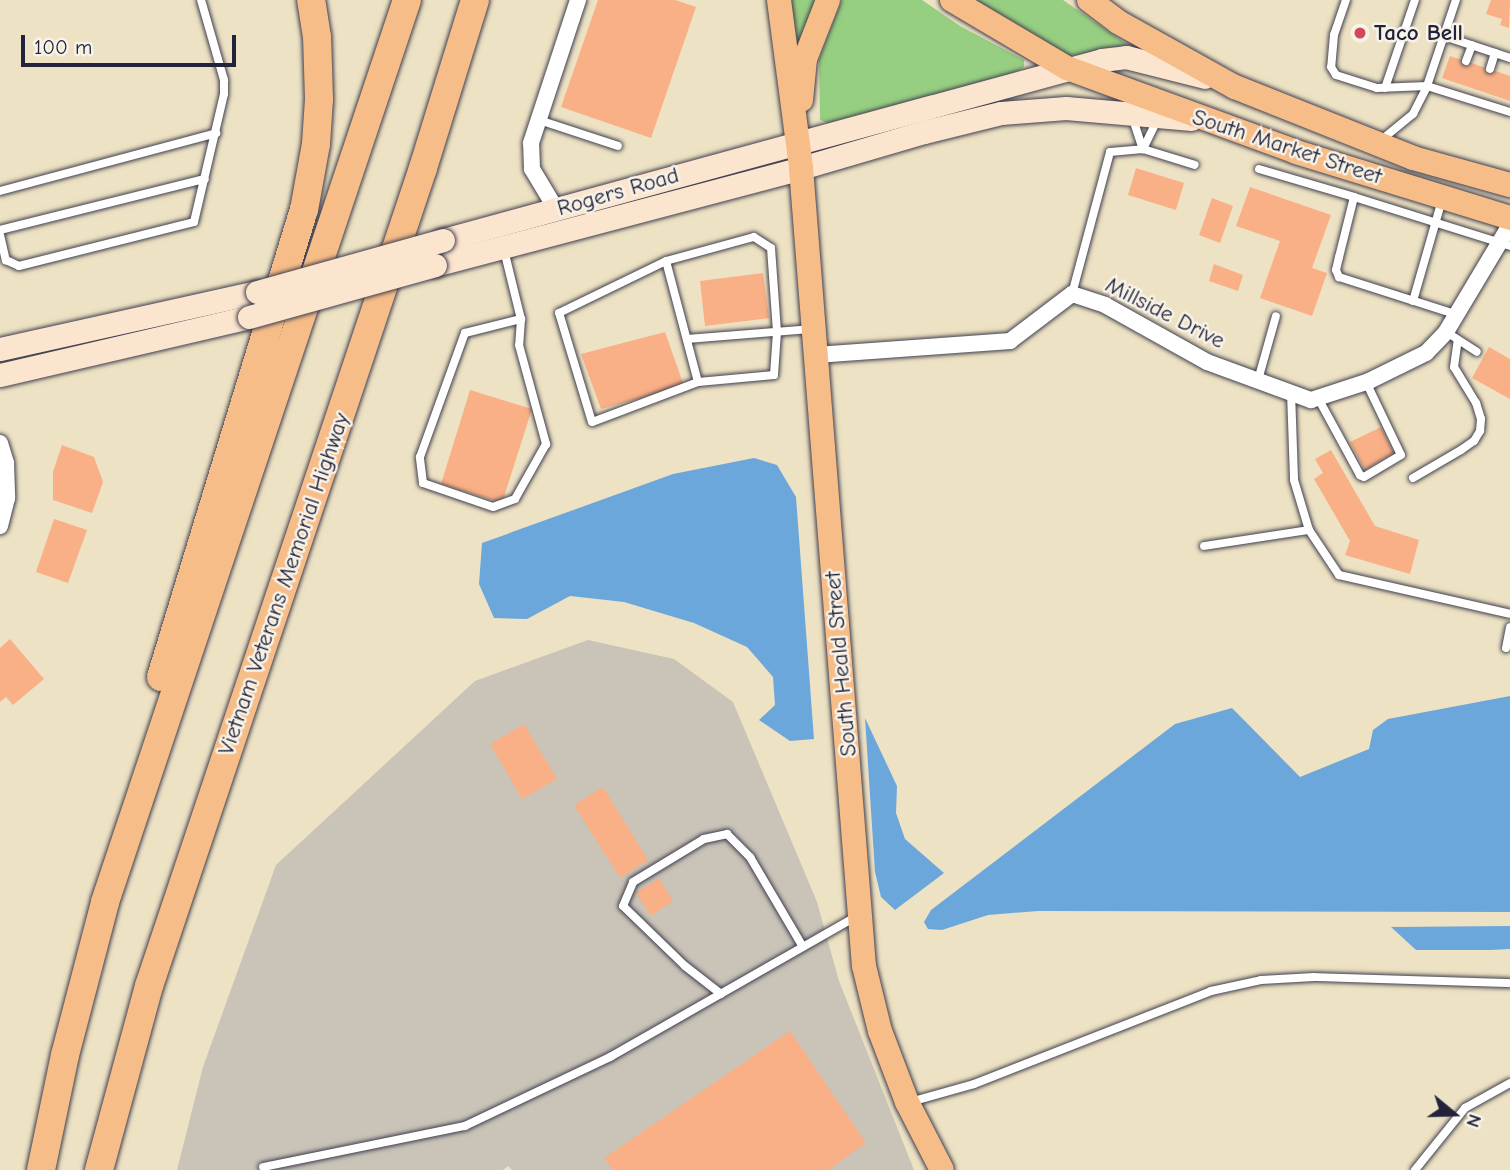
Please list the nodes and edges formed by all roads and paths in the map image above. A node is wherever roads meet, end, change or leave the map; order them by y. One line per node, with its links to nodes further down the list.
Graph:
1 (201, 0): 34 (lane)
2 (311, 0): 82 (highway)
3 (407, 0): 82 (highway)
4 (475, 0): 40 (highway, Vietnam Veterans Memorial Highway)
5 (492, 0): 40 (highway)
6 (578, 0): 32 (street)
7 (779, 0): 35 (main road, South Heald Street)
8 (828, 0): 35 (main road, South Heald Street)
9 (952, 0): 19 (main road, South Market Street)
10 (1088, 0): 23 (main road, South Market Street)
11 (1346, 0): 24 (lane)
12 (1415, 0): 24 (lane)
13 (1456, 0): 14 (lane)
14 (1444, 36): 15 (lane); 22 (lane)
15 (1472, 45): 16 (lane); 18 (lane)
16 (1495, 53): 17 (lane); 20 (lane)
17 (1510, 58)
18 (1466, 61)
19 (1067, 68): 23 (street, Rogers Road); 33 (main road, South Market Street); 35 (street, Rogers Road)
20 (1490, 69)
21 (1459, 84): 26 (lane)
22 (1427, 86): 24 (lane); 26 (lane); 36 (lane)
23 (1235, 87): 36 (main road, South Market Street)
24 (1385, 88)
25 (1482, 91): 28 (lane)
26 (1455, 95): 28 (lane)
27 (1507, 100): 29 (lane)
28 (1478, 102): 29 (lane)
29 (1507, 111)
30 (1131, 113): 31 (street, Rogers Road); 38 (lane); 41 (street, Rogers Road)
31 (1158, 116): 33 (street, Rogers Road); 38 (lane)
32 (539, 120): 37 (lane); 48 (street)
33 (1203, 120): 47 (main road, South Market Street)
34 (216, 133): 43 (lane); 45 (lane)
35 (796, 143): 41 (main road, South Heald Street); 48 (street, Rogers Road)
36 (1377, 144): 44 (main road, South Market Street)
37 (618, 146)
38 (1143, 149): 39 (lane); 56 (lane)
39 (1195, 165)
40 (423, 168): 91 (highway, Vietnam Veterans Memorial Highway)
41 (801, 168): 54 (street, Rogers Road); 61 (main road, South Heald Street)
42 (1259, 169): 46 (lane)
43 (205, 179): 52 (lane); 52 (lane)
44 (1510, 185)
45 (0, 191)
46 (1354, 197): 50 (lane); 57 (lane)
47 (1443, 197): 49 (main road, South Market Street); 50 (lane)
48 (556, 209): 65 (street, Rogers Road, bridge)
49 (1510, 218)
50 (1435, 225): 53 (lane); 57 (lane)
51 (1510, 225): 53 (street)
52 (0, 233)
53 (1503, 245): 58 (street)
54 (504, 247): 60 (lane); 68 (street, Rogers Road, bridge)
55 (666, 261): 62 (lane); 64 (lane); 70 (lane)
56 (1072, 294): 67 (street, Millside Drive); 69 (street, Millside Drive)
57 (1413, 300): 58 (lane)
58 (1455, 314): 63 (street)
59 (1276, 316): 69 (lane)
60 (521, 319): 60 (lane)
61 (813, 329): 62 (lane); 67 (main road, South Heald Street)
62 (777, 332): 64 (lane); 70 (lane)
63 (1452, 336): 66 (lane); 71 (street); 75 (lane)
64 (687, 339): 70 (lane)
65 (0, 349)
66 (1477, 352)
67 (816, 355): 83 (main road, South Heald Street)
68 (0, 375)
69 (1258, 380): 72 (street, Millside Drive)
70 (698, 382)
71 (1366, 382): 73 (street); 73 (lane)
72 (1291, 392): 73 (street, Millside Drive); 77 (lane)
73 (1317, 398)
74 (0, 443): 76 (street)
75 (1413, 478)
76 (0, 526)
77 (1309, 530): 78 (lane); 79 (lane)
78 (1204, 546)
79 (1510, 614)
80 (1510, 627): 81 (lane)
81 (1506, 648)
82 (105, 902): 90 (highway)
83 (861, 914): 84 (lane); 88 (main road, South Heald Street)
84 (803, 947): 86 (lane); 86 (lane)
85 (1510, 983): 88 (lane)
86 (721, 994): 89 (lane)
87 (1510, 1083): 93 (lane)
88 (907, 1102): 92 (main road, South Heald Street)
89 (263, 1167)
90 (41, 1170)
91 (99, 1170)
92 (942, 1170)
93 (1416, 1170)

